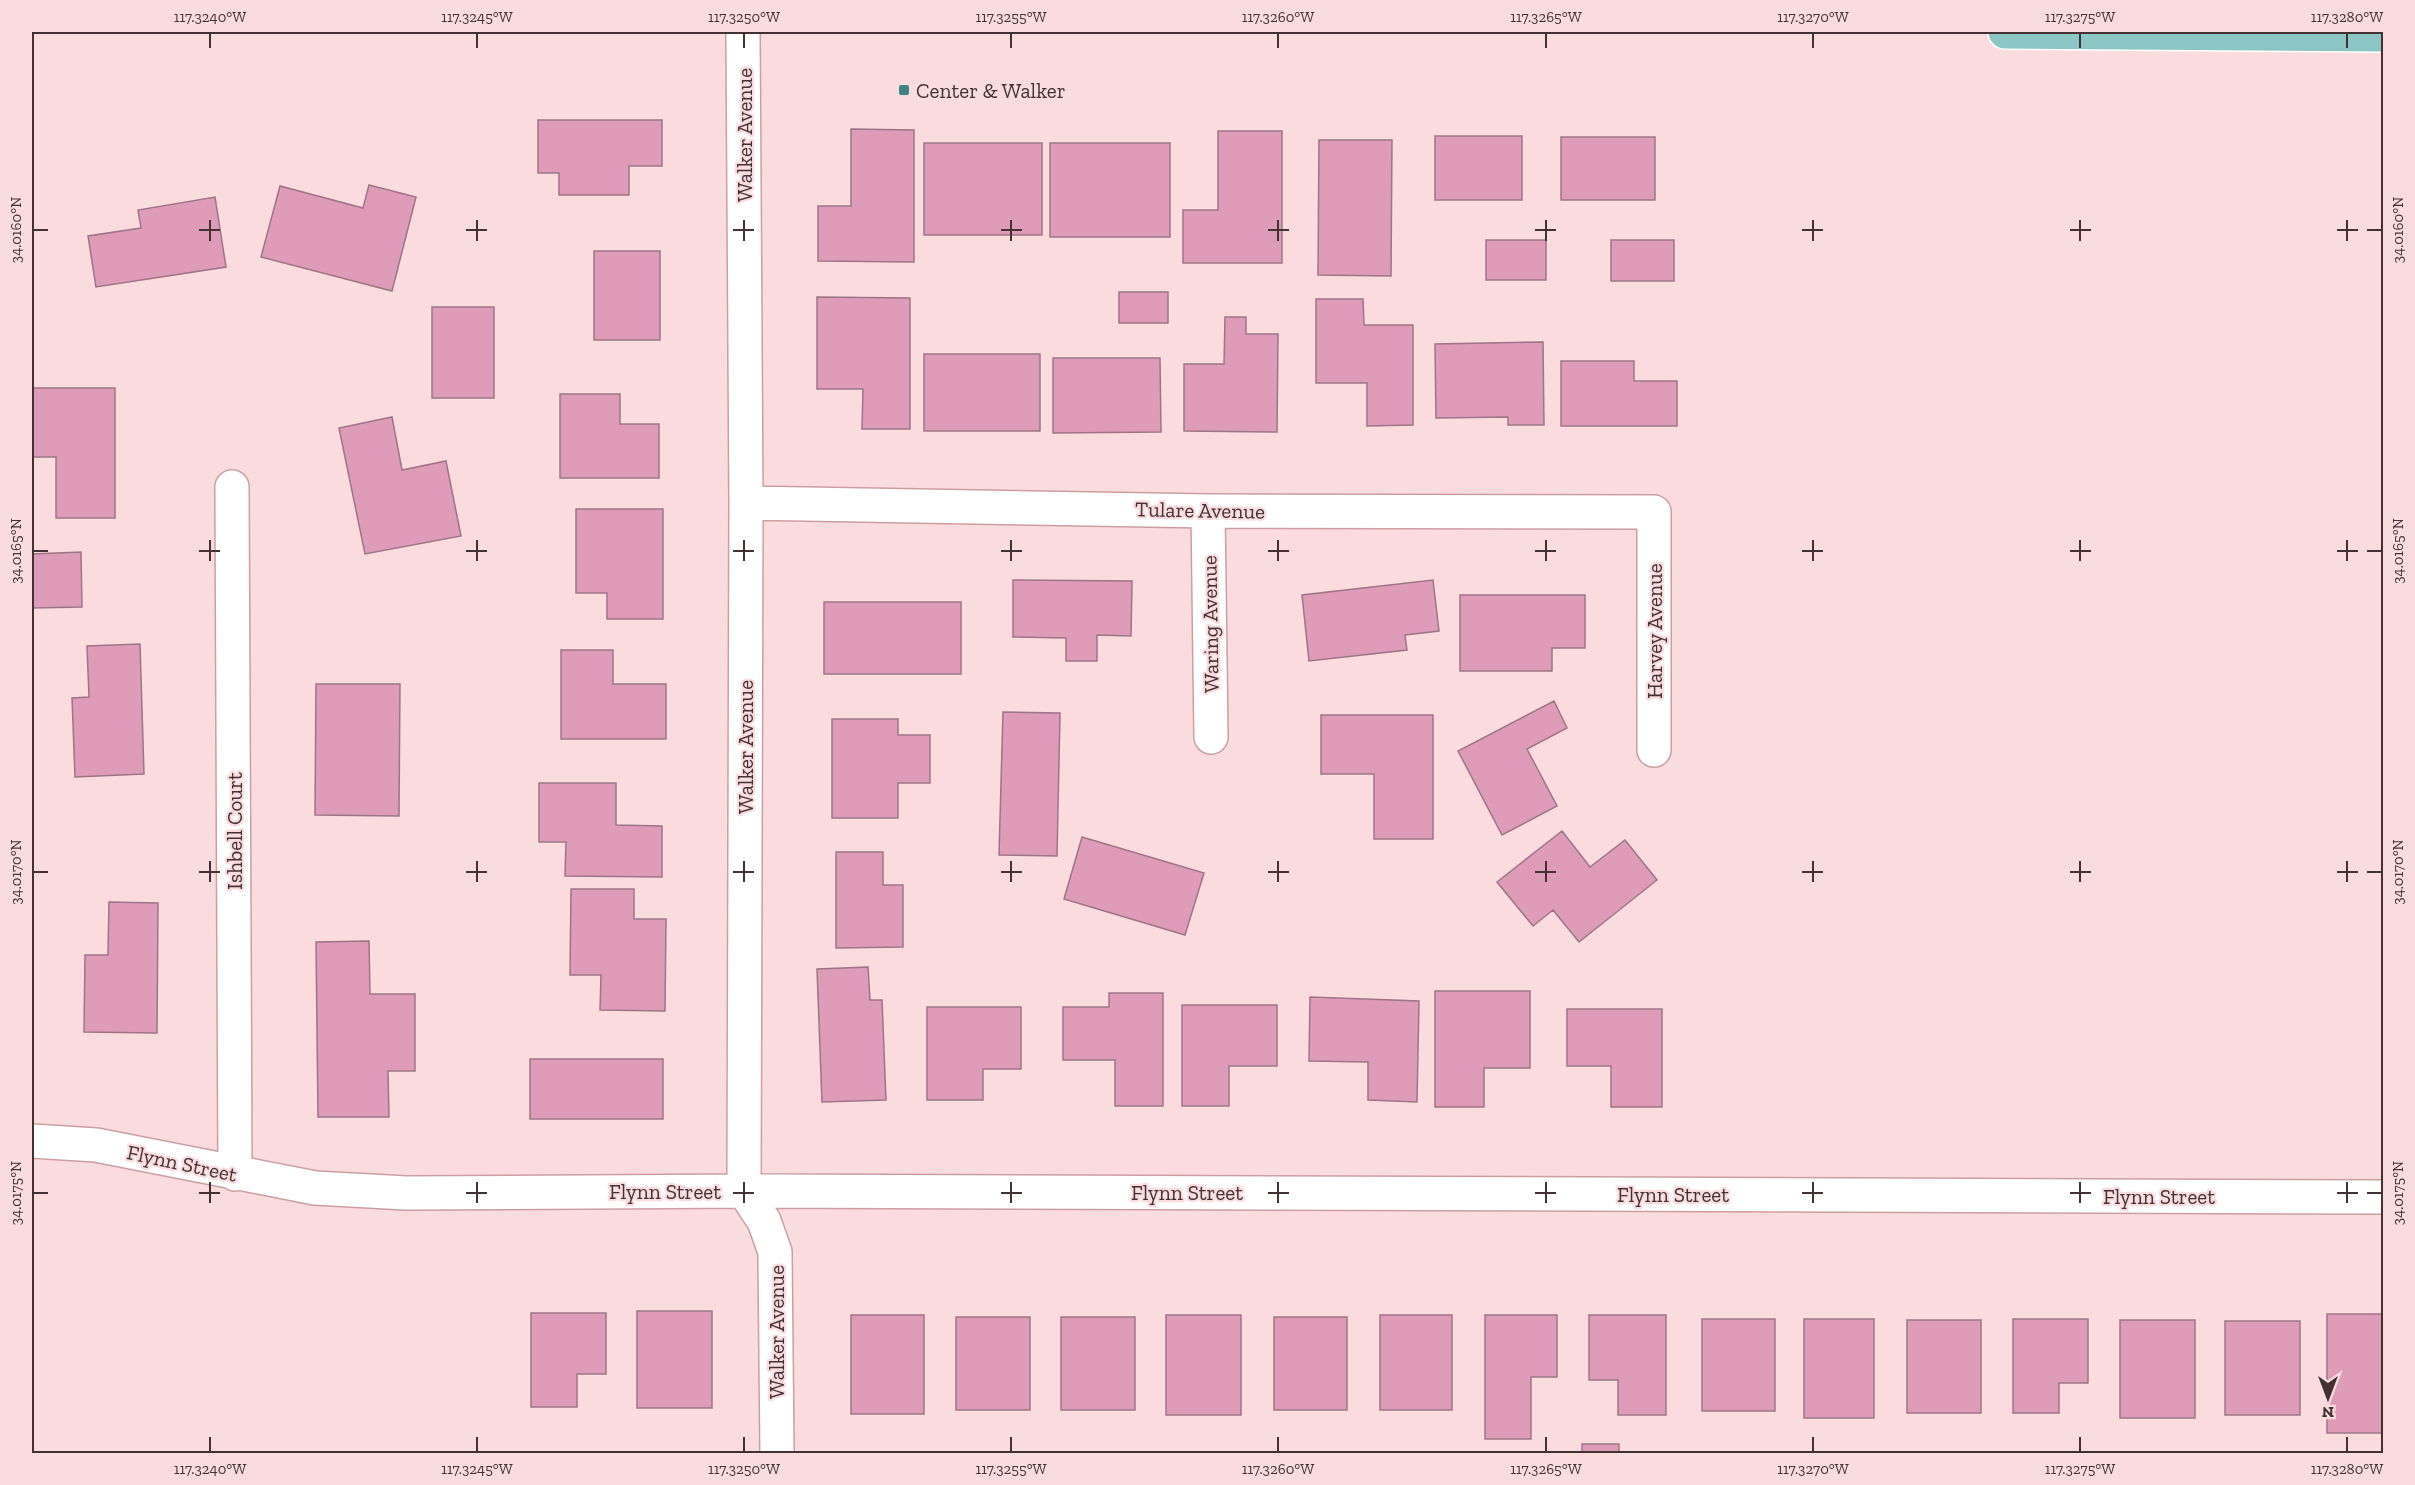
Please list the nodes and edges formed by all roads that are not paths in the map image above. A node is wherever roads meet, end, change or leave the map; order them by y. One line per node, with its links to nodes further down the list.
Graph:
1 (743, 32): 5 (street, Walker Avenue)
2 (2005, 32): 3 (main road)
3 (2384, 34)
4 (232, 488): 11 (street, Ishbell Court)
5 (746, 504): 6 (street, Tulare Avenue); 12 (street, Walker Avenue)
6 (1208, 511): 7 (street, Tulare Avenue); 8 (street, Waring Avenue)
7 (1654, 512): 9 (street, Harvey Avenue)
8 (1211, 737)
9 (1654, 750)
10 (32, 1141): 11 (street, Flynn Street)
11 (235, 1174): 12 (street, Flynn Street)
12 (744, 1191): 13 (street, Flynn Street); 14 (street, Walker Avenue)
13 (2384, 1197)
14 (777, 1454)

